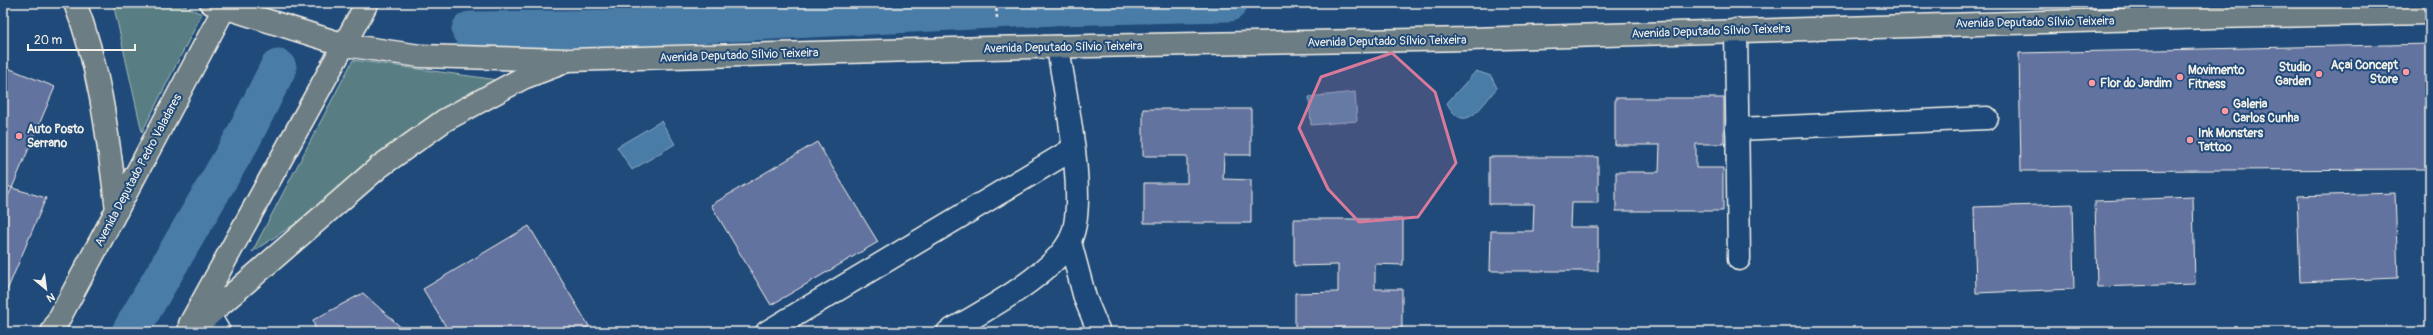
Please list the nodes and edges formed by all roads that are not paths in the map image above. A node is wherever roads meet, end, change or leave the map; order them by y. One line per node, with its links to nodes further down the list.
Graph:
1 (75, 3): 12 (main road)
2 (367, 3): 6 (main road)
3 (221, 5): 6 (main road, Avenida Deputado Sílvio Teixeira); 12 (main road, Avenida Deputado Pedro Valadares)
4 (2430, 13): 5 (main road, Avenida Deputado Sílvio Teixeira)
5 (1736, 30): 7 (main road, Avenida Deputado Sílvio Teixeira); 10 (street)
6 (345, 45): 8 (main road, Avenida Deputado Sílvio Teixeira); 18 (main road)
7 (1058, 47): 8 (main road, Avenida Deputado Sílvio Teixeira); 11 (street)
8 (569, 60): 15 (main road)
9 (1987, 118): 10 (street)
10 (1737, 129): 14 (street)
11 (1073, 149): 13 (street); 20 (street)
12 (117, 210): 17 (main road, Avenida Deputado Pedro Valadares)
13 (1070, 242): 16 (street); 21 (street)
14 (1739, 260)
15 (214, 323): 19 (main road)
16 (1096, 331)
17 (52, 332)
18 (186, 332)
19 (189, 332)
20 (767, 332)
21 (948, 332)

